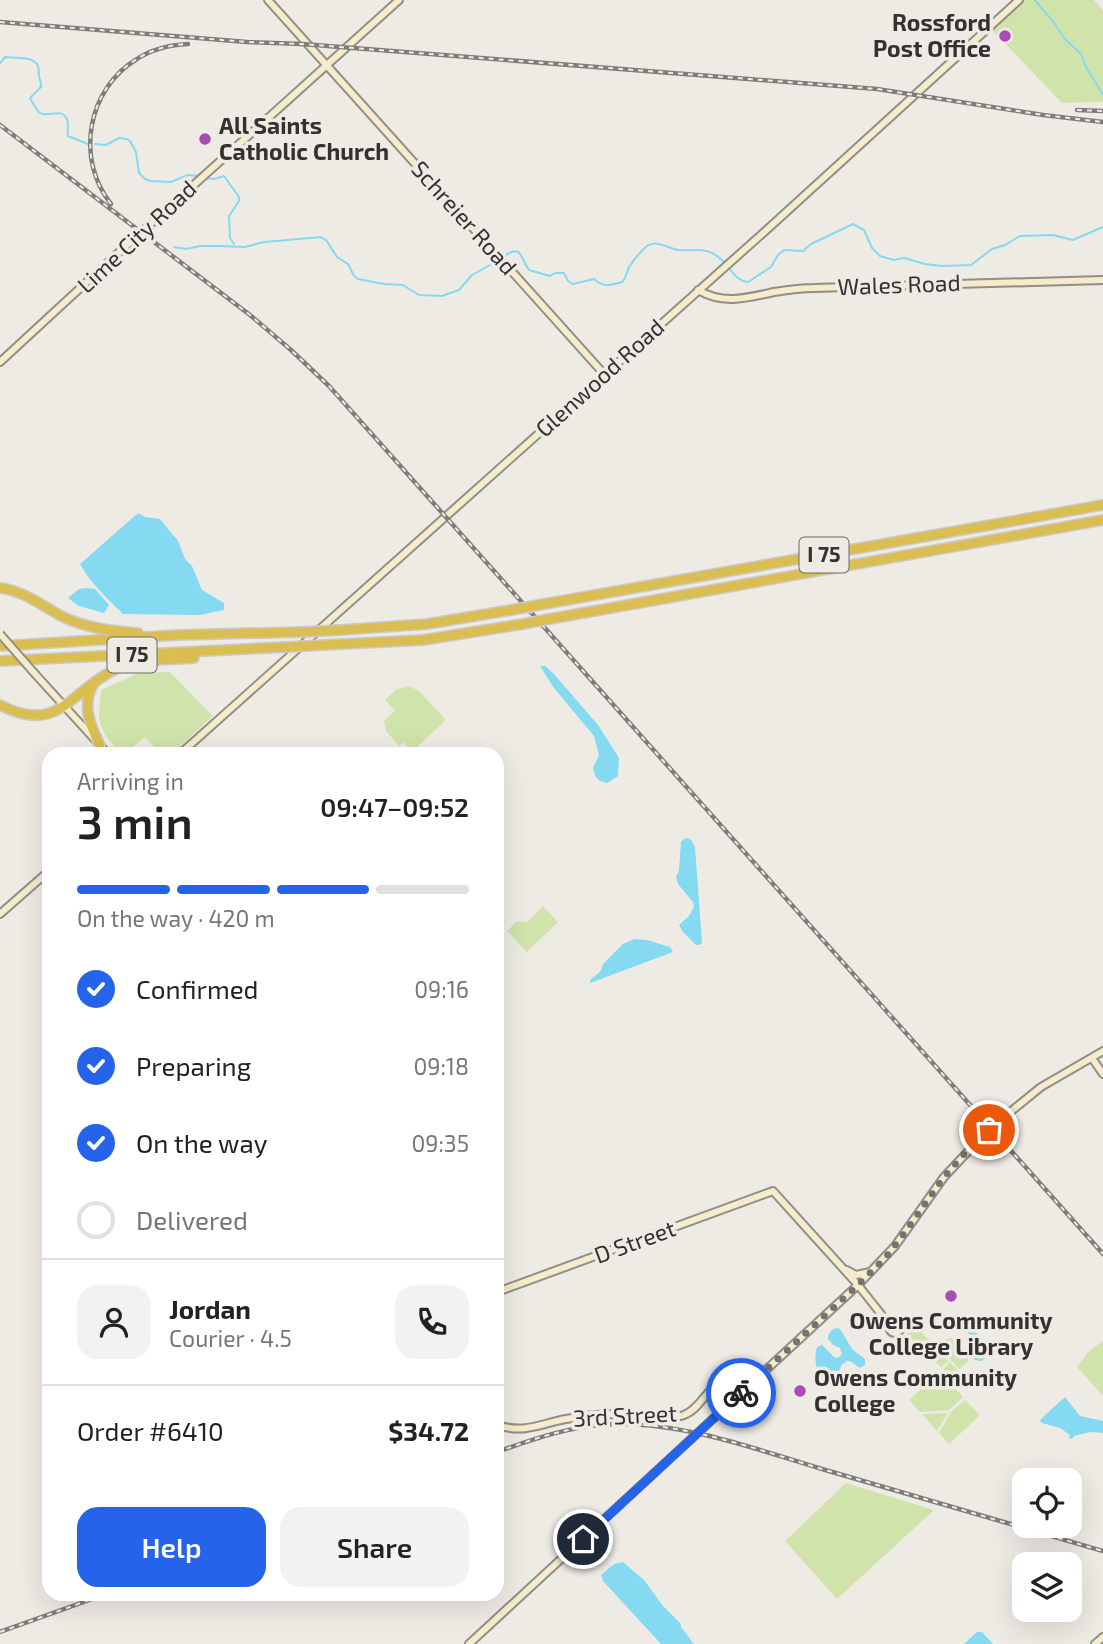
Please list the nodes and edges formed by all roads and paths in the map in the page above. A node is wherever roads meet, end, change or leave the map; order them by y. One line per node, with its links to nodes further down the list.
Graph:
1 (268, 0): 4 (street, Schreier Road)
2 (399, 0): 4 (street, Lime City Road)
3 (1019, 0): 6 (street, Glenwood Road)
4 (326, 65): 7 (street, Lime City Road); 8 (street, Schreier Road)
5 (1103, 281): 6 (street, Wales Road)
6 (698, 290): 8 (street, Glenwood Road)
7 (0, 362)
8 (604, 374): 21 (street, Glenwood Road)
9 (1103, 505): 13 (highway, I 75, bridge)
10 (1103, 520): 15 (highway, I 75, bridge)
11 (0, 588): 13 (highway)
12 (0, 634): 19 (street, bridge)
13 (178, 635): 14 (highway, I 75)
14 (0, 646)
15 (264, 648): 16 (highway, I 75); 17 (highway)
16 (0, 661)
17 (96, 681): 19 (highway); 20 (highway)
18 (0, 705): 19 (highway)
19 (65, 707): 20 (street)
20 (100, 746)
21 (188, 747)
22 (42, 877): 23 (street)
23 (0, 914)
24 (1103, 1051): 25 (street)
25 (1092, 1058): 26 (street); 28 (street, bridge)
26 (1103, 1074)
27 (841, 1266): 28 (street); 29 (street); 30 (street, D Street)
28 (872, 1271): 29 (street)
29 (858, 1285): 31 (street); 32 (street)
30 (504, 1289)
31 (891, 1324)
32 (739, 1395): 33 (street, 3rd Street); 35 (street)
33 (504, 1426)
34 (1103, 1637): 36 (street)
35 (470, 1644)
36 (1095, 1644)

